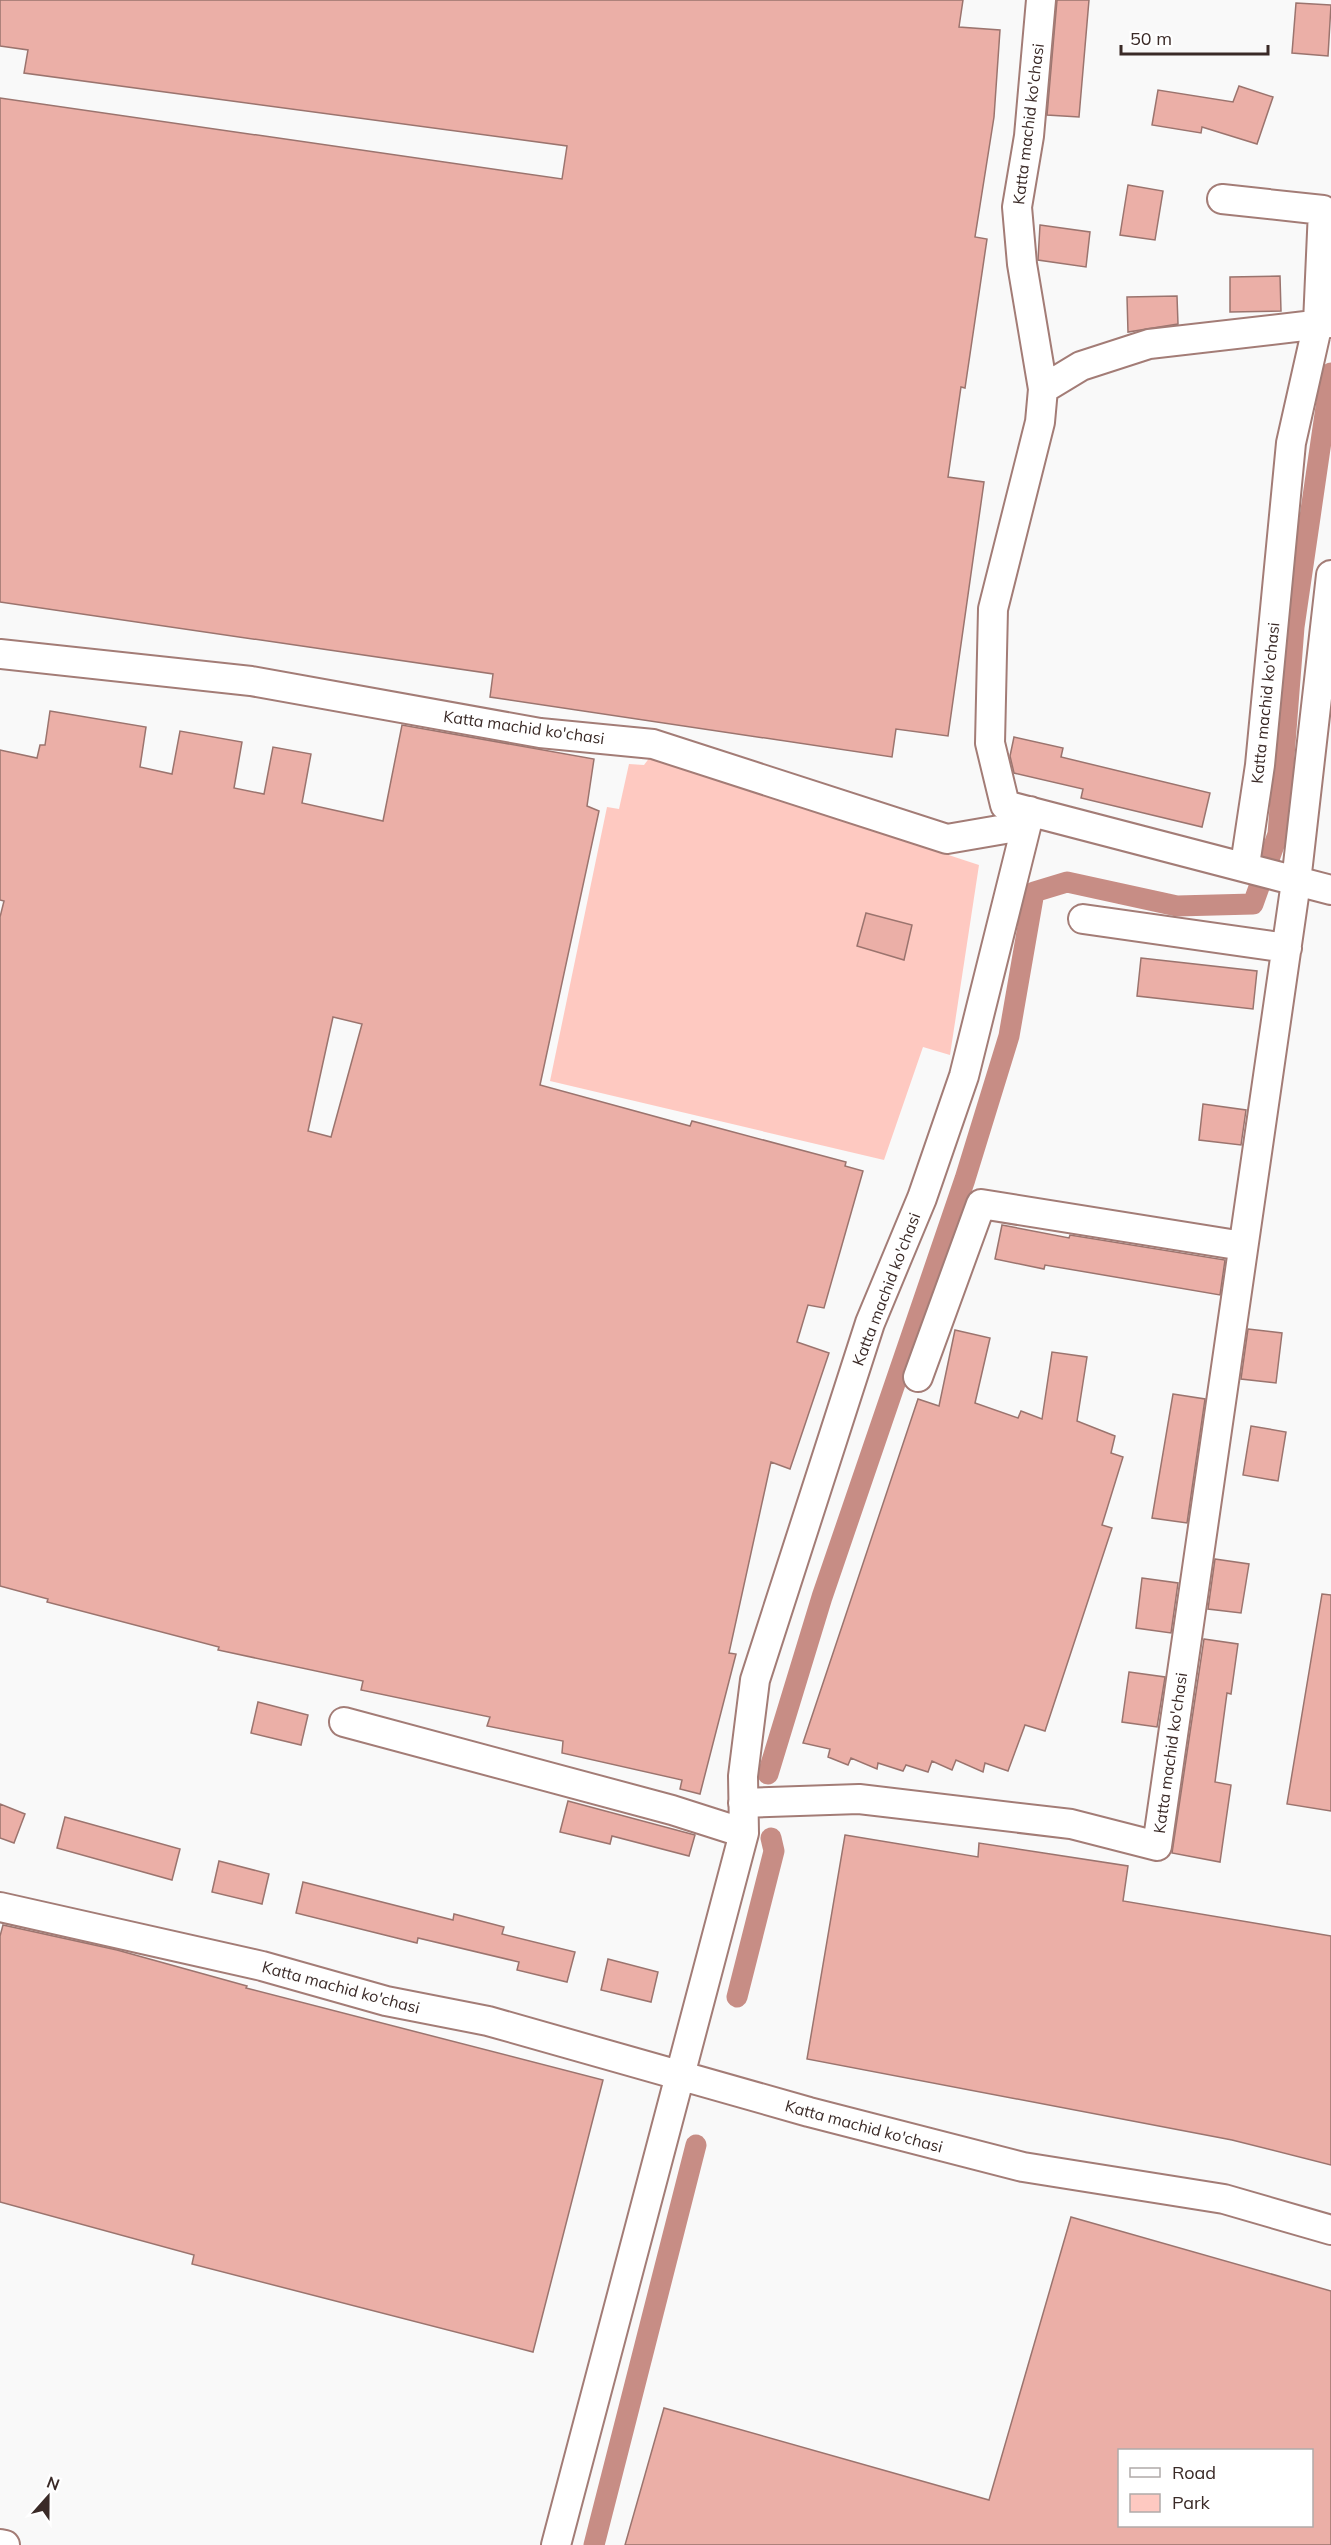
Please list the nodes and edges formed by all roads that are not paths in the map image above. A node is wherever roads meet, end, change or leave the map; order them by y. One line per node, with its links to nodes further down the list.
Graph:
1 (1041, 0): 4 (street, Katta machid ko'chasi)
2 (1222, 199): 3 (street, Katta machid ko'chasi)
3 (1325, 323): 4 (street); 8 (street, Katta machid ko'chasi)
4 (1043, 389): 7 (street, Katta machid ko'chasi)
5 (1331, 574): 9 (street, Katta machid ko'chasi)
6 (0, 654): 7 (street, Katta machid ko'chasi)
7 (1030, 811): 8 (street, Katta machid ko'chasi); 16 (street, Katta machid ko'chasi)
8 (1245, 865): 9 (street)
9 (1296, 882): 10 (street); 12 (street, Katta machid ko'chasi)
10 (1331, 890)
11 (1083, 919): 12 (street)
12 (1287, 948): 13 (street, Katta machid ko'chasi)
13 (1243, 1246): 14 (street); 16 (street, Katta machid ko'chasi)
14 (918, 1377)
15 (344, 1722): 17 (street)
16 (744, 1803): 17 (street, Katta machid ko'chasi)
17 (744, 1833): 19 (street, Katta machid ko'chasi)
18 (0, 1907): 19 (street, Katta machid ko'chasi)
19 (680, 2075): 20 (street, Katta machid ko'chasi); 23 (street)
20 (1331, 2230)
21 (0, 2544): 22 (street)
22 (5, 2545)
23 (556, 2545)

